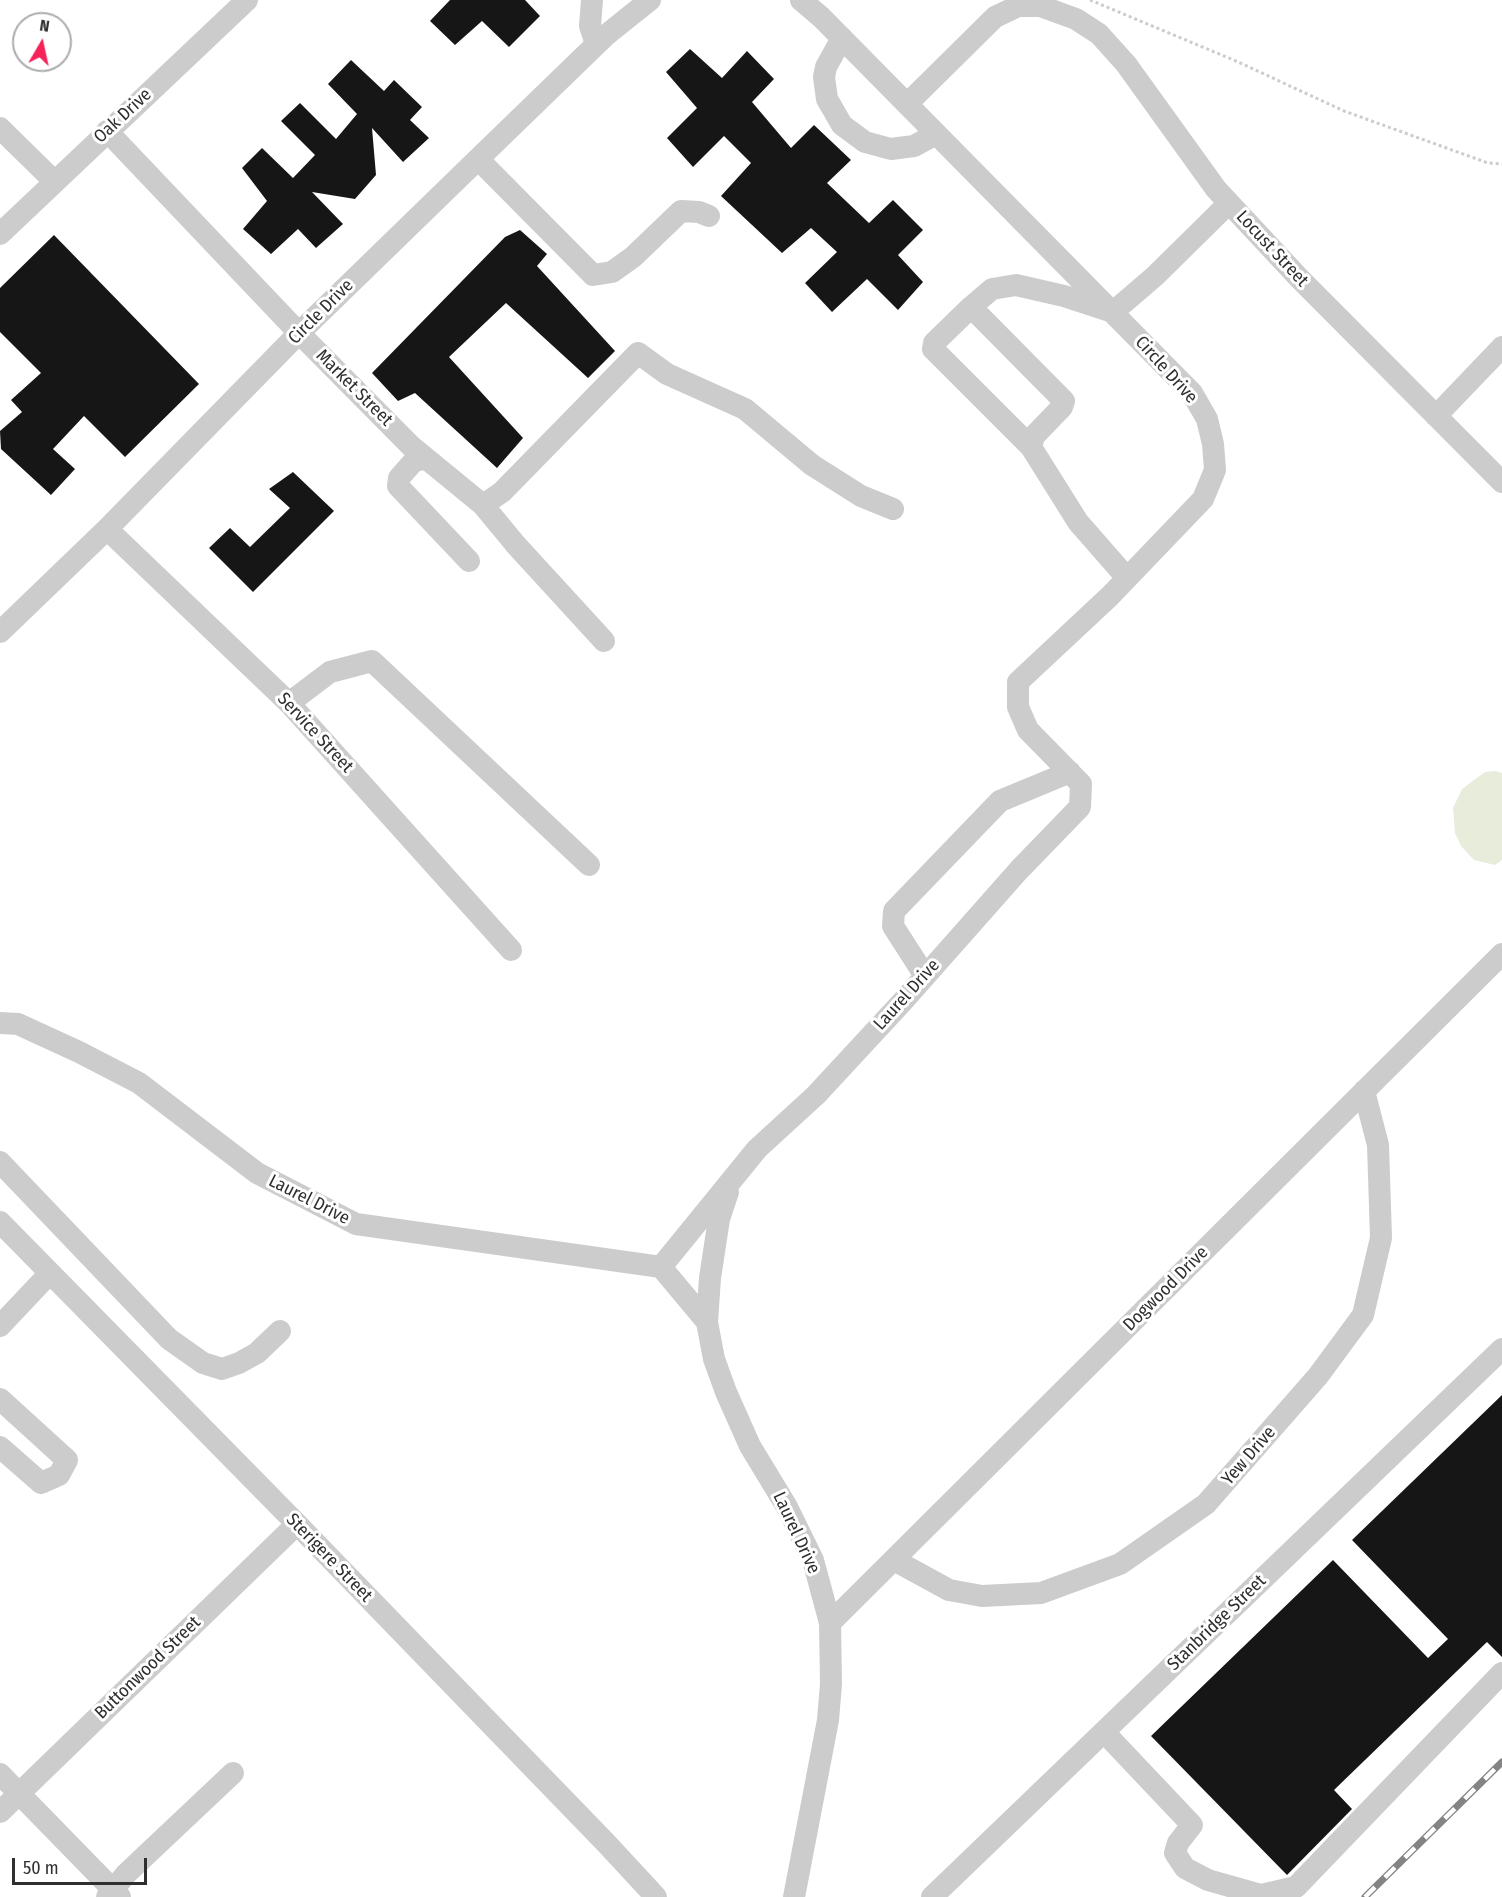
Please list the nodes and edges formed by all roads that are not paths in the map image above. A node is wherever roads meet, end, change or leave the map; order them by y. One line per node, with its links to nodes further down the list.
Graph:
1 (247, 0): 10 (street, Oak Drive)
2 (592, 0): 7 (street)
3 (650, 0): 7 (street, Circle Drive)
4 (801, 0): 6 (street, Circle Drive)
5 (1047, 4): 8 (street); 14 (street, Locust Street)
6 (842, 38): 8 (street, Circle Drive); 11 (street)
7 (597, 44): 12 (street, Circle Drive)
8 (906, 104): 11 (street, Circle Drive)
9 (0, 128): 13 (street)
10 (107, 131): 13 (street, Oak Drive); 19 (street, Market Street)
11 (936, 134): 18 (street, Circle Drive)
12 (478, 159): 15 (street); 19 (street, Circle Drive)
13 (54, 181): 16 (street, Oak Drive)
14 (1229, 203): 18 (street); 21 (street, Locust Street)
15 (709, 216)
16 (0, 234)
17 (971, 307): 18 (street); 22 (street); 22 (street)
18 (1113, 312): 29 (street, Circle Drive)
19 (299, 333): 23 (street, Market Street); 27 (street, Circle Drive)
20 (1502, 347): 21 (street)
21 (1436, 416): 24 (street, Locust Street)
22 (1031, 447): 29 (street)
23 (425, 459): 25 (street, Market Street); 28 (street)
24 (1502, 482)
25 (483, 505): 26 (street); 31 (street, Market Street)
26 (893, 509)
27 (107, 530): 30 (street, Circle Drive); 32 (street, Service Street)
28 (468, 561)
29 (1127, 578): 33 (street, Circle Drive)
30 (0, 632)
31 (604, 641)
32 (290, 703): 35 (street); 36 (street, Service Street)
33 (1070, 772): 34 (street, Circle Drive); 38 (street)
34 (1080, 807): 38 (street, Laurel Drive)
35 (588, 865)
36 (511, 950)
37 (1502, 954): 40 (street, Dogwood Drive)
38 (925, 976): 42 (street, Laurel Drive)
39 (0, 1023): 44 (street, Laurel Drive)
40 (1364, 1091): 54 (street, Dogwood Drive); 54 (street, Yew Drive)
41 (0, 1162): 48 (street)
42 (732, 1180): 44 (street, Laurel Drive); 46 (street, Laurel Drive)
43 (0, 1222): 45 (street, Sterigere Street)
44 (661, 1267): 46 (street, Laurel Drive)
45 (50, 1273): 47 (street); 53 (street, Sterigere Street)
46 (707, 1322): 55 (street, Laurel Drive)
47 (0, 1326)
48 (280, 1331)
49 (1502, 1349): 57 (street, Stanbridge Street)
50 (0, 1400): 51 (street)
51 (24, 1421): 52 (street); 52 (street)
52 (0, 1445)
53 (297, 1524): 60 (street, Buttonwood Street); 63 (street, Sterigere Street)
54 (894, 1560): 55 (street, Dogwood Drive)
55 (830, 1623): 64 (street, Laurel Drive)
56 (1502, 1673): 57 (street)
57 (1104, 1732): 65 (street, Stanbridge Street)
58 (233, 1773): 62 (street)
59 (0, 1774): 60 (street)
60 (19, 1794): 61 (street, Buttonwood Street); 62 (street)
61 (0, 1812)
62 (113, 1895)
63 (656, 1897)
64 (794, 1897)
65 (932, 1897)

